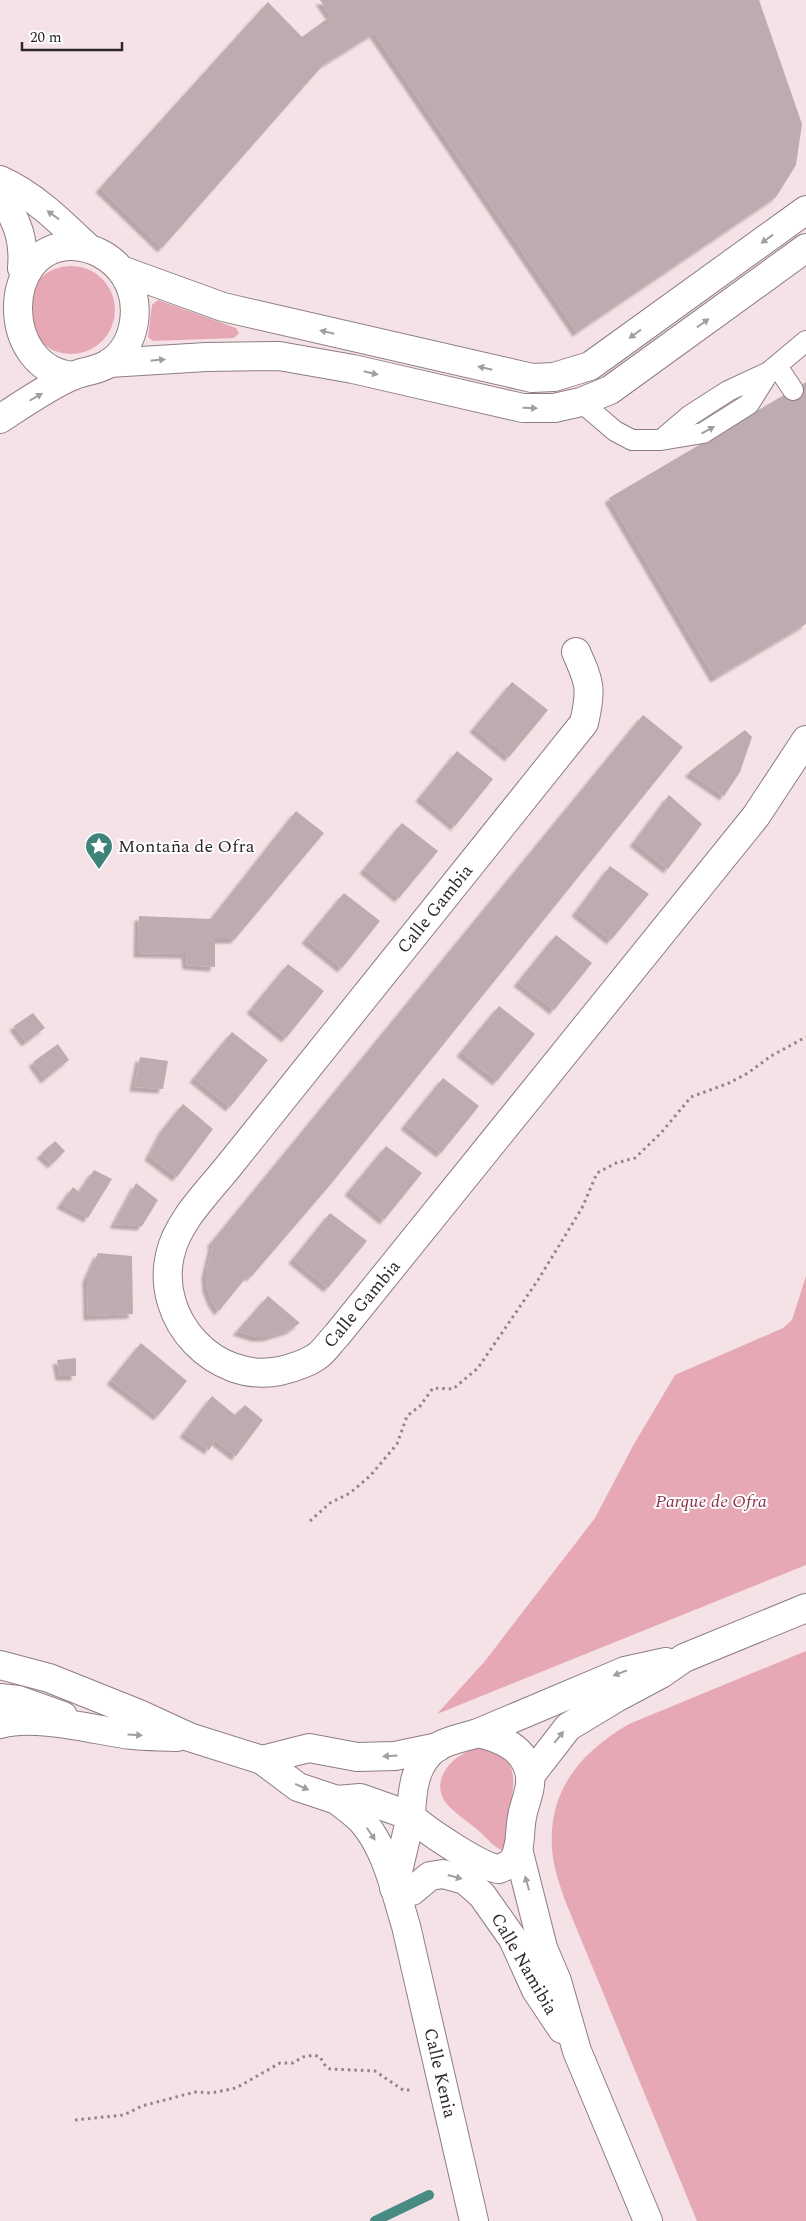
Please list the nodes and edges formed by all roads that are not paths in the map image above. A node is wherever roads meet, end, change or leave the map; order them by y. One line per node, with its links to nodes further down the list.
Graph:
1 (0, 180): 4 (street, one-way to 1)
2 (0, 190): 7 (street)
3 (806, 210): 6 (street, one-way to 6)
4 (88, 248): 6 (street); 7 (street)
5 (806, 248): 13 (street, one-way to 5)
6 (121, 270): 9 (street)
7 (11, 283): 11 (street)
8 (806, 341): 10 (lane)
9 (109, 363): 11 (street); 13 (street, one-way to 13)
10 (773, 369): 12 (lane); 13 (lane)
11 (73, 376): 14 (street, one-way to 11)
12 (793, 390)
13 (582, 402)
14 (0, 418)
15 (576, 652): 16 (street, Calle Gambia)
16 (806, 740)
17 (806, 1608): 18 (street)
18 (684, 1658): 25 (street, one-way to 25); 29 (street, one-way to 18)
19 (0, 1665): 22 (street)
20 (0, 1679): 22 (street)
21 (0, 1698): 24 (street)
22 (139, 1714): 26 (street)
23 (0, 1724): 24 (street)
24 (96, 1728): 26 (street, one-way to 26)
25 (478, 1732): 27 (street); 29 (street)
26 (189, 1737): 28 (street)
27 (438, 1747): 28 (street, one-way to 28); 31 (street)
28 (262, 1760): 30 (street, one-way to 30)
29 (530, 1776): 33 (street)
30 (337, 1800): 31 (street); 35 (street, one-way to 35)
31 (412, 1818): 32 (street); 35 (street, Calle Kenia)
32 (453, 1846): 34 (street); 35 (street)
33 (518, 1848): 34 (street); 36 (street, Calle Namibia, one-way to 33)
34 (486, 1866): 36 (street, Calle Namibia)
35 (403, 1889): 37 (street, Calle Namibia, one-way to 37); 38 (street, Calle Kenia)
36 (543, 1948): 37 (street, Calle Namibia)
37 (577, 2051): 39 (street, Calle Namibia)
38 (474, 2221)
39 (648, 2221)

